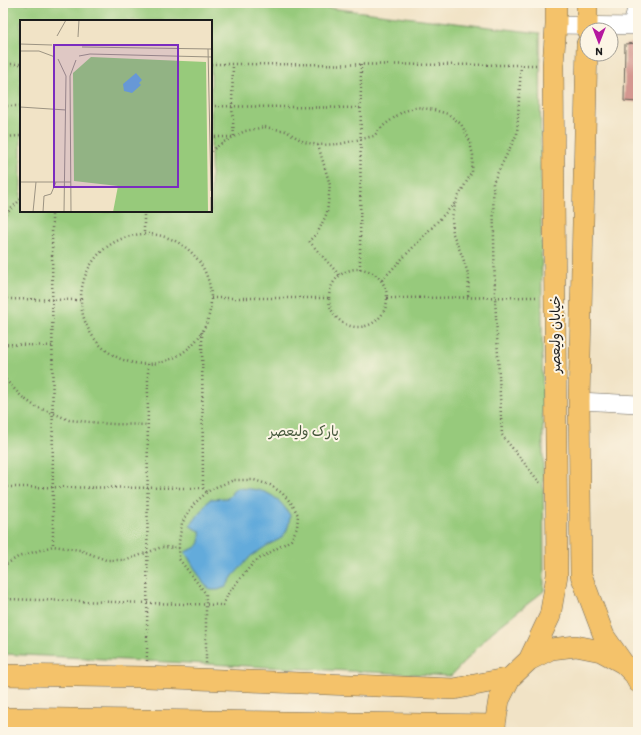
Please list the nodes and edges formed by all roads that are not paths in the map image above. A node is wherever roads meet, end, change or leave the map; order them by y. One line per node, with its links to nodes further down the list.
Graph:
1 (556, 3): 5 (main road, خیابان ولیعصر)
2 (587, 3): 4 (main road, خیابان ولیعصر)
3 (637, 3): 6 (street)
4 (587, 22)
5 (556, 25): 8 (street); 12 (main road, خیابان ولیعصر)
6 (635, 26): 7 (street)
7 (619, 28)
8 (579, 31)
9 (586, 62): 10 (main road, خیابان ولیعصر)
10 (579, 401): 11 (street); 14 (main road, خیابان ولیعصر)
11 (638, 404)
12 (529, 660): 14 (main road); 15 (main road)
13 (3, 674): 15 (main road)
14 (633, 674)
15 (510, 678): 17 (main road)
16 (3, 718): 17 (main road)
17 (496, 729)

